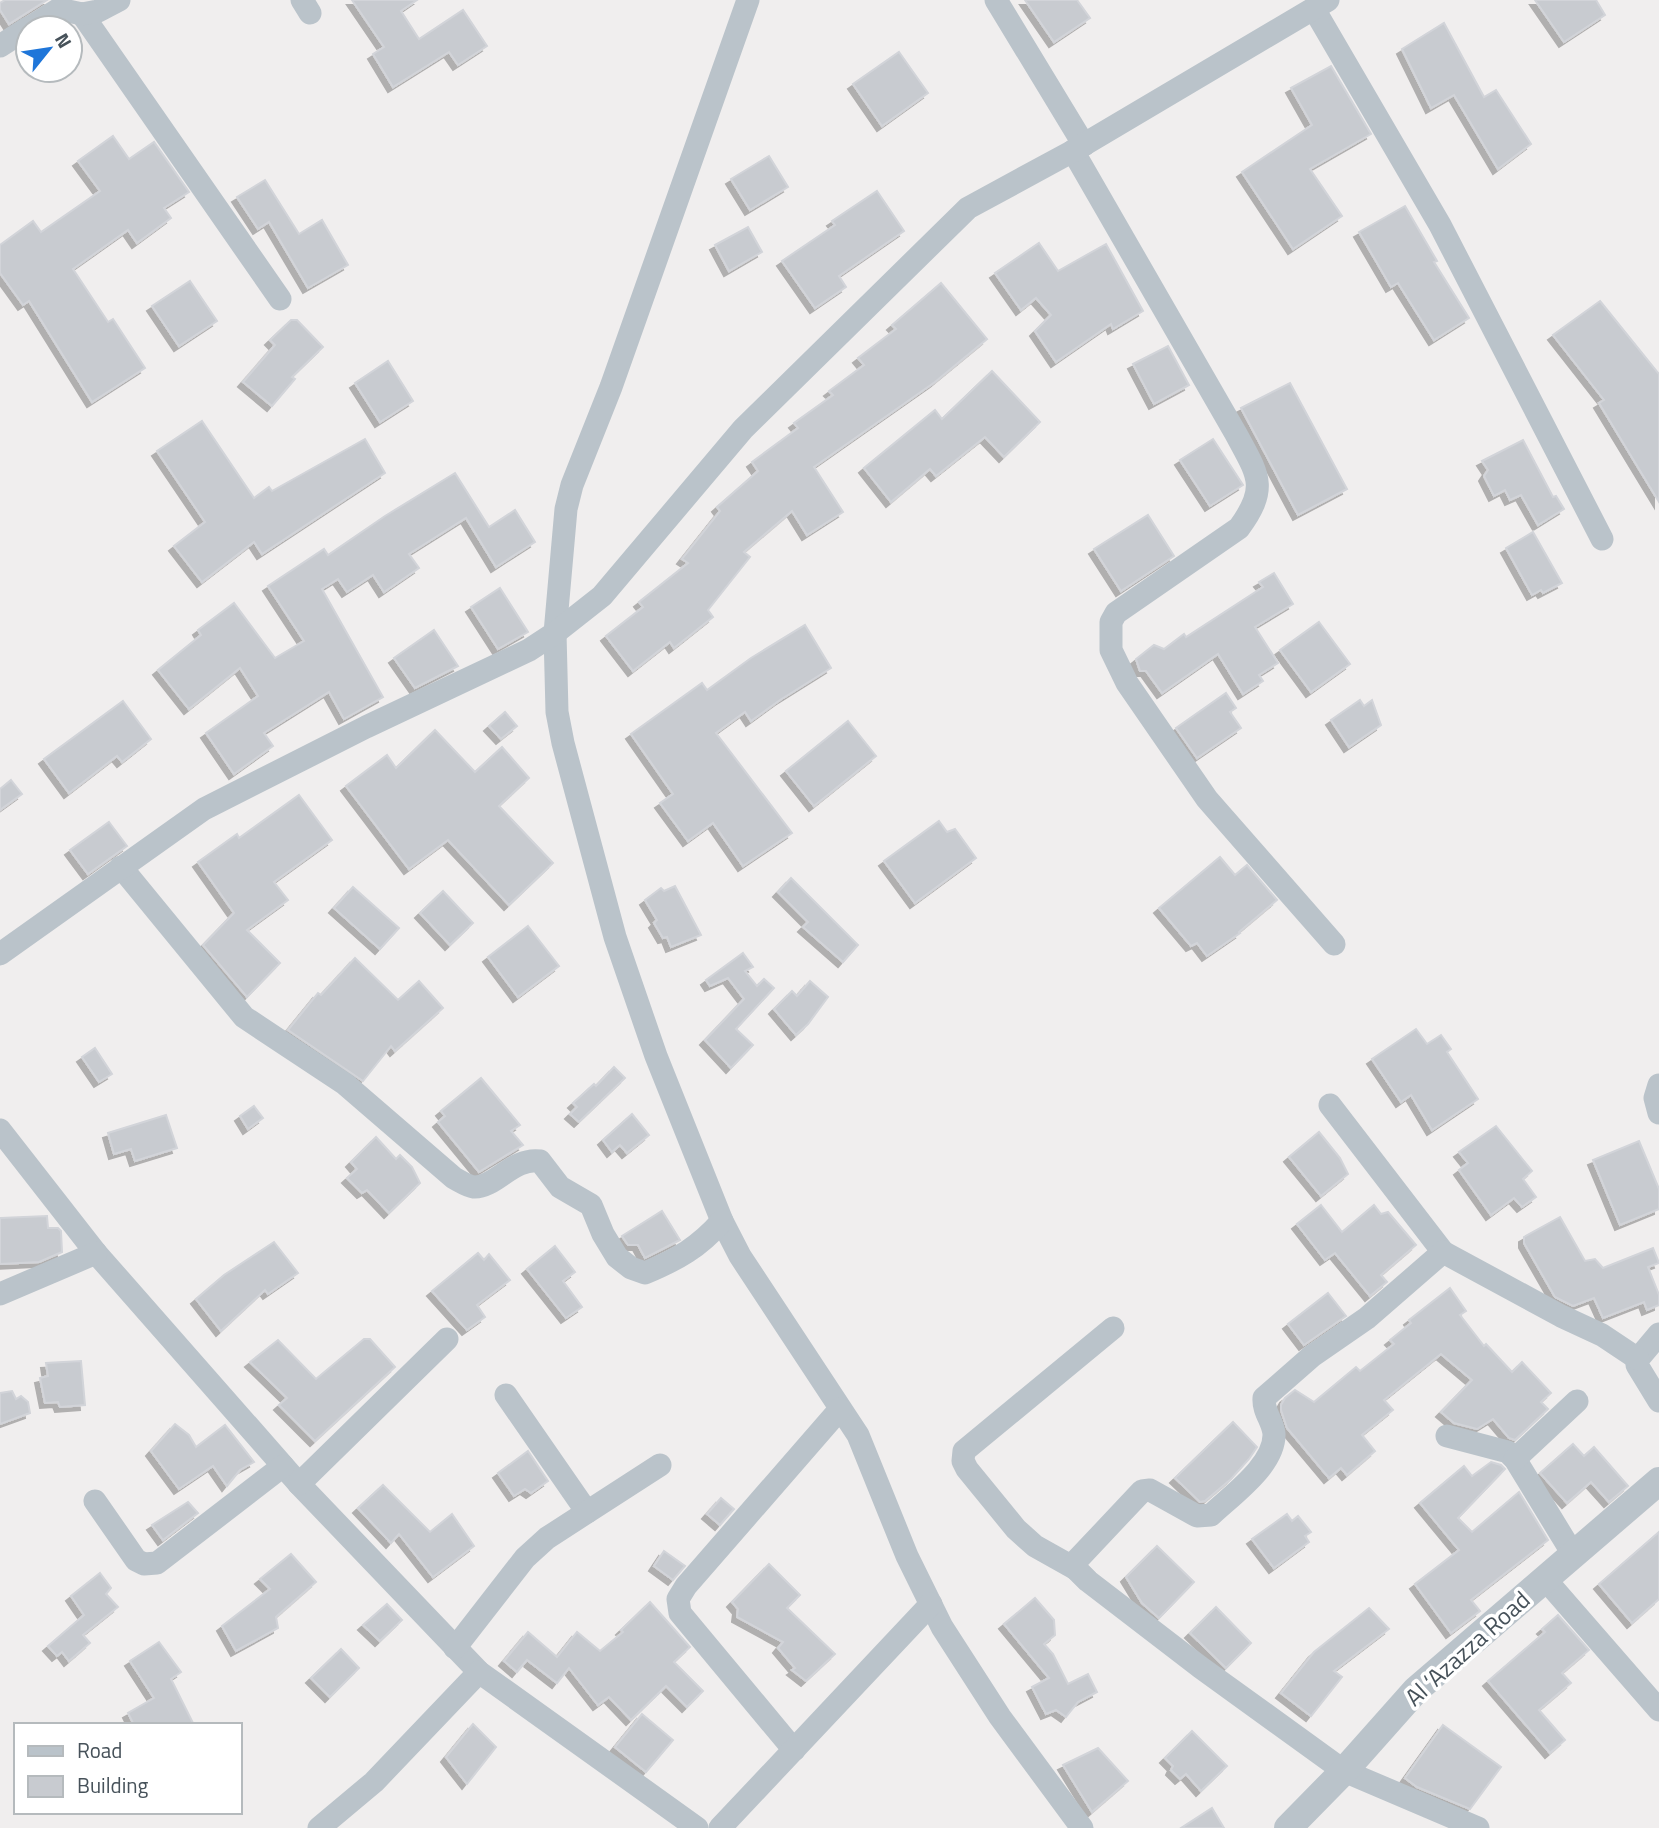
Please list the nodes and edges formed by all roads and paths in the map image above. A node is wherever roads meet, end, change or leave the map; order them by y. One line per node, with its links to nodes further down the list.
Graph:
1 (119, 0): 6 (street)
2 (748, 0): 11 (street)
3 (996, 0): 8 (street)
4 (1321, 4): 8 (street); 10 (street)
5 (51, 14): 6 (street)
6 (82, 14)
7 (84, 17): 9 (street)
8 (1078, 148): 11 (street); 13 (street)
9 (280, 299)
10 (1602, 539)
11 (555, 633): 12 (street); 19 (street)
12 (121, 867): 14 (street); 19 (street)
13 (1334, 944)
14 (0, 954)
15 (1659, 1084): 17 (street)
16 (1330, 1105): 20 (street)
17 (1659, 1113)
18 (0, 1130): 21 (street)
19 (722, 1221): 30 (street)
20 (1443, 1252): 26 (street); 40 (street)
21 (96, 1253): 22 (street); 34 (street)
22 (0, 1294)
23 (1113, 1328): 40 (street)
24 (1659, 1334): 26 (street)
25 (447, 1339): 36 (street)
26 (1637, 1359): 29 (street)
27 (506, 1395): 38 (street)
28 (1577, 1401): 32 (street)
29 (1659, 1401)
30 (840, 1409): 42 (street); 46 (street)
31 (1447, 1436): 32 (street)
32 (1515, 1459): 39 (street)
33 (660, 1465): 38 (street)
34 (283, 1466): 36 (street); 37 (street)
35 (1659, 1481): 39 (street, Al ‘Azazza Road)
36 (299, 1485): 43 (street)
37 (95, 1501)
38 (587, 1513): 43 (street)
39 (1573, 1554): 41 (street, Al ‘Azazza Road)
40 (1076, 1569): 47 (street)
41 (1545, 1579): 45 (street); 47 (street, Al ‘Azazza Road)
42 (931, 1604): 46 (street); 51 (street)
43 (455, 1647): 44 (street)
44 (479, 1672): 48 (street); 49 (street)
45 (1659, 1710)
46 (794, 1750): 50 (street)
47 (1344, 1771): 52 (street, Al ‘Azazza Road); 53 (street)
48 (683, 1824)
49 (319, 1828)
50 (720, 1828)
51 (1082, 1828)
52 (1288, 1828)
53 (1478, 1828)

